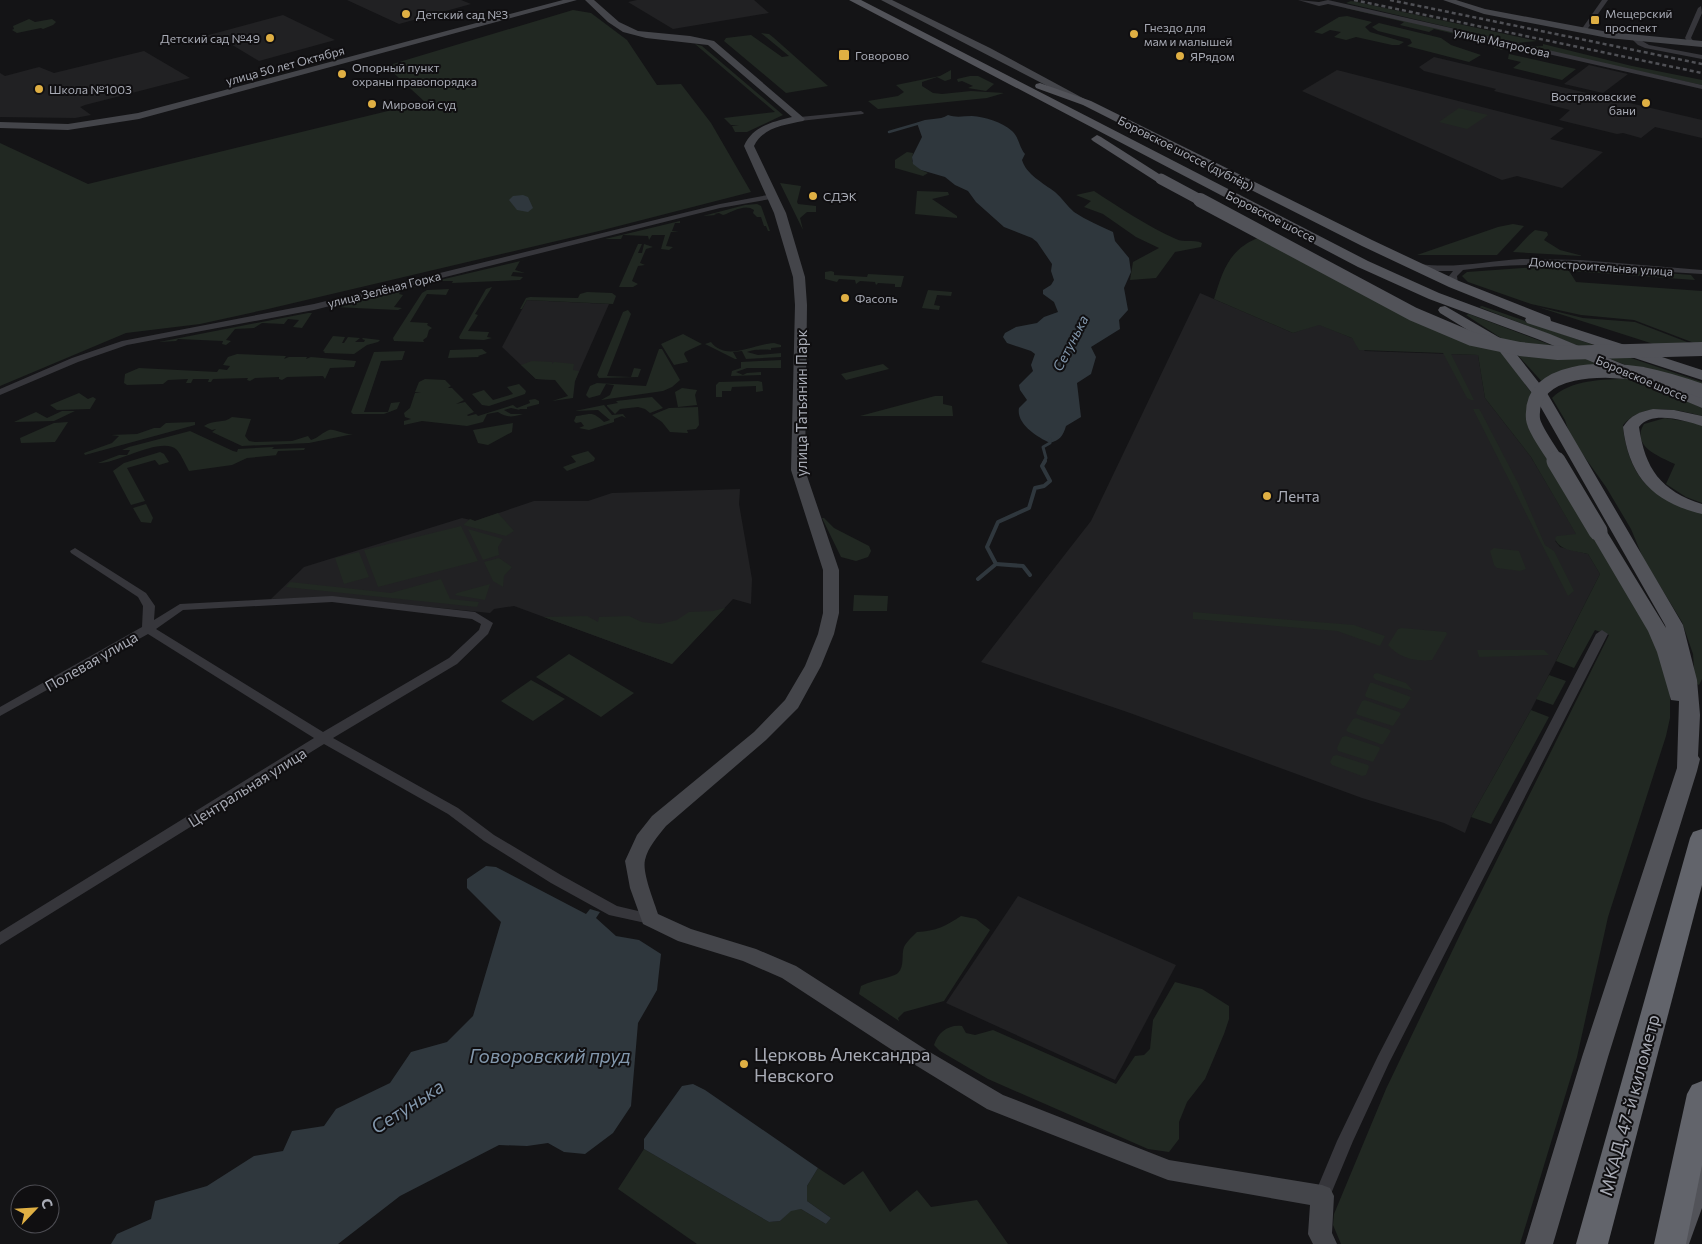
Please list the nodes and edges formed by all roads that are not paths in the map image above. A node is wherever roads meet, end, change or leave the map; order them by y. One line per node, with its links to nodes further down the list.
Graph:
1 (573, 0): 9 (street, улица 50 лет Октября)
2 (589, 0): 10 (street)
3 (854, 0): 21 (main road, Боровское шоссе)
4 (867, 0): 14 (main road, Боровское шоссе)
5 (886, 0): 12 (street, Боровское шоссе (дублёр))
6 (1301, 0): 20 (street, улица Матросова)
7 (1447, 0): 13 (street)
8 (1605, 0): 13 (street)
9 (560, 3): 10 (street); 25 (street, улица 50 лет Октября)
10 (598, 8): 24 (street)
11 (1702, 8): 16 (street)
12 (902, 9): 14 (street); 22 (street, Боровское шоссе (дублёр))
13 (1584, 30): 15 (street)
14 (937, 36): 19 (main road, Боровское шоссе)
15 (1635, 40): 16 (street); 18 (street)
16 (1692, 44): 17 (street)
17 (1702, 44)
18 (1702, 58)
19 (1031, 84): 22 (main road); 33 (main road, Боровское шоссе)
20 (1702, 87)
21 (1041, 98): 27 (main road, Боровское шоссе); 34 (main road, bridge)
22 (1087, 103): 28 (main road, Боровское шоссе (дублёр))
23 (861, 113): 24 (street, улица Татьянин Парк)
24 (800, 119): 26 (street, улица Татьянин Парк)
25 (0, 125)
26 (773, 196): 38 (street, улица Зелёная Горка); 51 (street, улица Татьянин Парк)
27 (1363, 264): 39 (main road, Боровское шоссе); 49 (main road)
28 (1410, 264): 29 (street, Домостроительная улица); 31 (main road, Боровское шоссе (дублёр))
29 (1460, 268): 30 (street, Домостроительная улица); 31 (street)
30 (1702, 272)
31 (1454, 284): 32 (main road, Боровское шоссе (дублёр))
32 (1490, 298): 33 (main road, Боровское шоссе (дублёр)); 35 (main road)
33 (1593, 339): 36 (main road, Боровское шоссе)
34 (1702, 349)
35 (1702, 356)
36 (1702, 375)
37 (1702, 391): 49 (main road, bridge)
38 (0, 392)
39 (1702, 403)
40 (1702, 421): 41 (main road)
41 (1702, 510)
42 (75, 552): 44 (street)
43 (487, 627): 44 (street, Полевая улица); 48 (street, Центральная улица)
44 (148, 628): 46 (street, Полевая улица); 48 (street)
45 (1602, 634): 55 (street)
46 (0, 712)
47 (1702, 722): 49 (main road)
48 (326, 739): 51 (street); 52 (street, Центральная улица)
49 (1687, 771): 57 (main road)
50 (1702, 838): 58 (highway, МКАД, 47-й километр)
51 (650, 919): 55 (street)
52 (0, 939)
53 (1702, 1094): 59 (highway)
54 (1702, 1172): 60 (main road)
55 (1322, 1196): 56 (street)
56 (1325, 1244)
57 (1540, 1244)
58 (1592, 1244)
59 (1670, 1244)
60 (1675, 1244)

